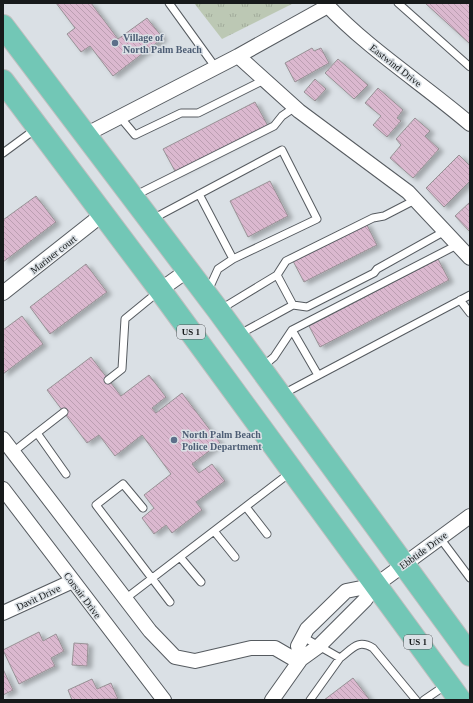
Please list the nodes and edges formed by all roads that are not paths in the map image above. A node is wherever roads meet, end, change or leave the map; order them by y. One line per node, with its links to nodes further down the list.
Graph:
1 (169, 3): 6 (lane)
2 (398, 3): 7 (lane)
3 (326, 5): 5 (street); 12 (street, Eastwind Drive)
4 (3, 26): 14 (main road)
5 (238, 56): 6 (street); 8 (street)
6 (216, 68): 11 (street)
7 (470, 68)
8 (264, 80): 10 (street); 11 (lane)
9 (3, 81): 13 (main road, US 1 / US 1)
10 (295, 107): 17 (lane); 18 (street)
11 (120, 117): 14 (street)
12 (470, 124)
13 (38, 128): 15 (lane); 19 (main road, US 1 / US 1)
14 (85, 135): 17 (main road)
15 (3, 153)
16 (199, 194): 20 (lane); 24 (lane); 24 (lane)
17 (132, 197): 20 (main road)
18 (415, 200): 21 (street); 26 (lane)
19 (103, 214): 27 (main road, US 1 / US 1); 28 (street, Mariner court)
20 (153, 224): 25 (main road)
21 (444, 231): 22 (street); 32 (lane)
22 (457, 244): 23 (street); 34 (lane)
23 (470, 258)
24 (233, 259): 31 (lane)
25 (188, 270): 27 (street); 31 (main road)
26 (278, 275): 31 (lane); 32 (lane)
27 (160, 290): 38 (lane); 44 (main road, US 1 / US 1)
28 (3, 293)
29 (470, 295): 30 (lane)
30 (460, 300): 33 (lane); 37 (lane)
31 (212, 302): 35 (main road)
32 (293, 305): 35 (lane)
33 (470, 313)
34 (292, 330): 36 (lane); 37 (lane)
35 (236, 336): 36 (main road)
36 (261, 368): 39 (main road)
37 (318, 376): 39 (lane)
38 (108, 380)
39 (280, 395): 55 (main road)
40 (64, 412): 41 (lane)
41 (37, 433): 43 (lane); 45 (lane)
42 (3, 439): 43 (street)
43 (13, 452): 61 (street)
44 (293, 471): 47 (lane); 60 (main road, US 1 / US 1)
45 (66, 474)
46 (3, 489): 58 (street, Corsair Drive)
47 (246, 507): 50 (lane); 51 (lane)
48 (143, 508): 57 (lane)
49 (470, 516): 52 (street, Ebbtide Drive)
50 (214, 531): 53 (lane); 54 (lane)
51 (267, 534)
52 (440, 538): 55 (street, Ebbtide Drive); 56 (lane)
53 (180, 557): 57 (lane); 59 (lane)
54 (235, 557)
55 (404, 564): 60 (street, Ebbtide Drive); 66 (main road)
56 (470, 578)
57 (152, 579): 61 (lane); 62 (lane)
58 (73, 581): 63 (street, Davit Drive); 70 (street, Corsair Drive)
59 (201, 582)
60 (376, 585): 64 (street, Ebbtide Drive); 65 (street, Ebbtide Drive); 69 (main road, US 1)
61 (125, 599): 68 (street)
62 (170, 602)
63 (3, 613)
64 (303, 637): 65 (lane); 68 (street, Ebbtide Drive)
65 (319, 646): 67 (lane); 68 (street, Ebbtide Drive)
66 (470, 655)
67 (340, 658): 72 (lane); 73 (lane)
68 (300, 661): 71 (street, Ebbtide Drive)
69 (454, 692): 74 (lane)
70 (164, 700)
71 (272, 700)
72 (310, 700)
73 (416, 700)
74 (424, 700)

